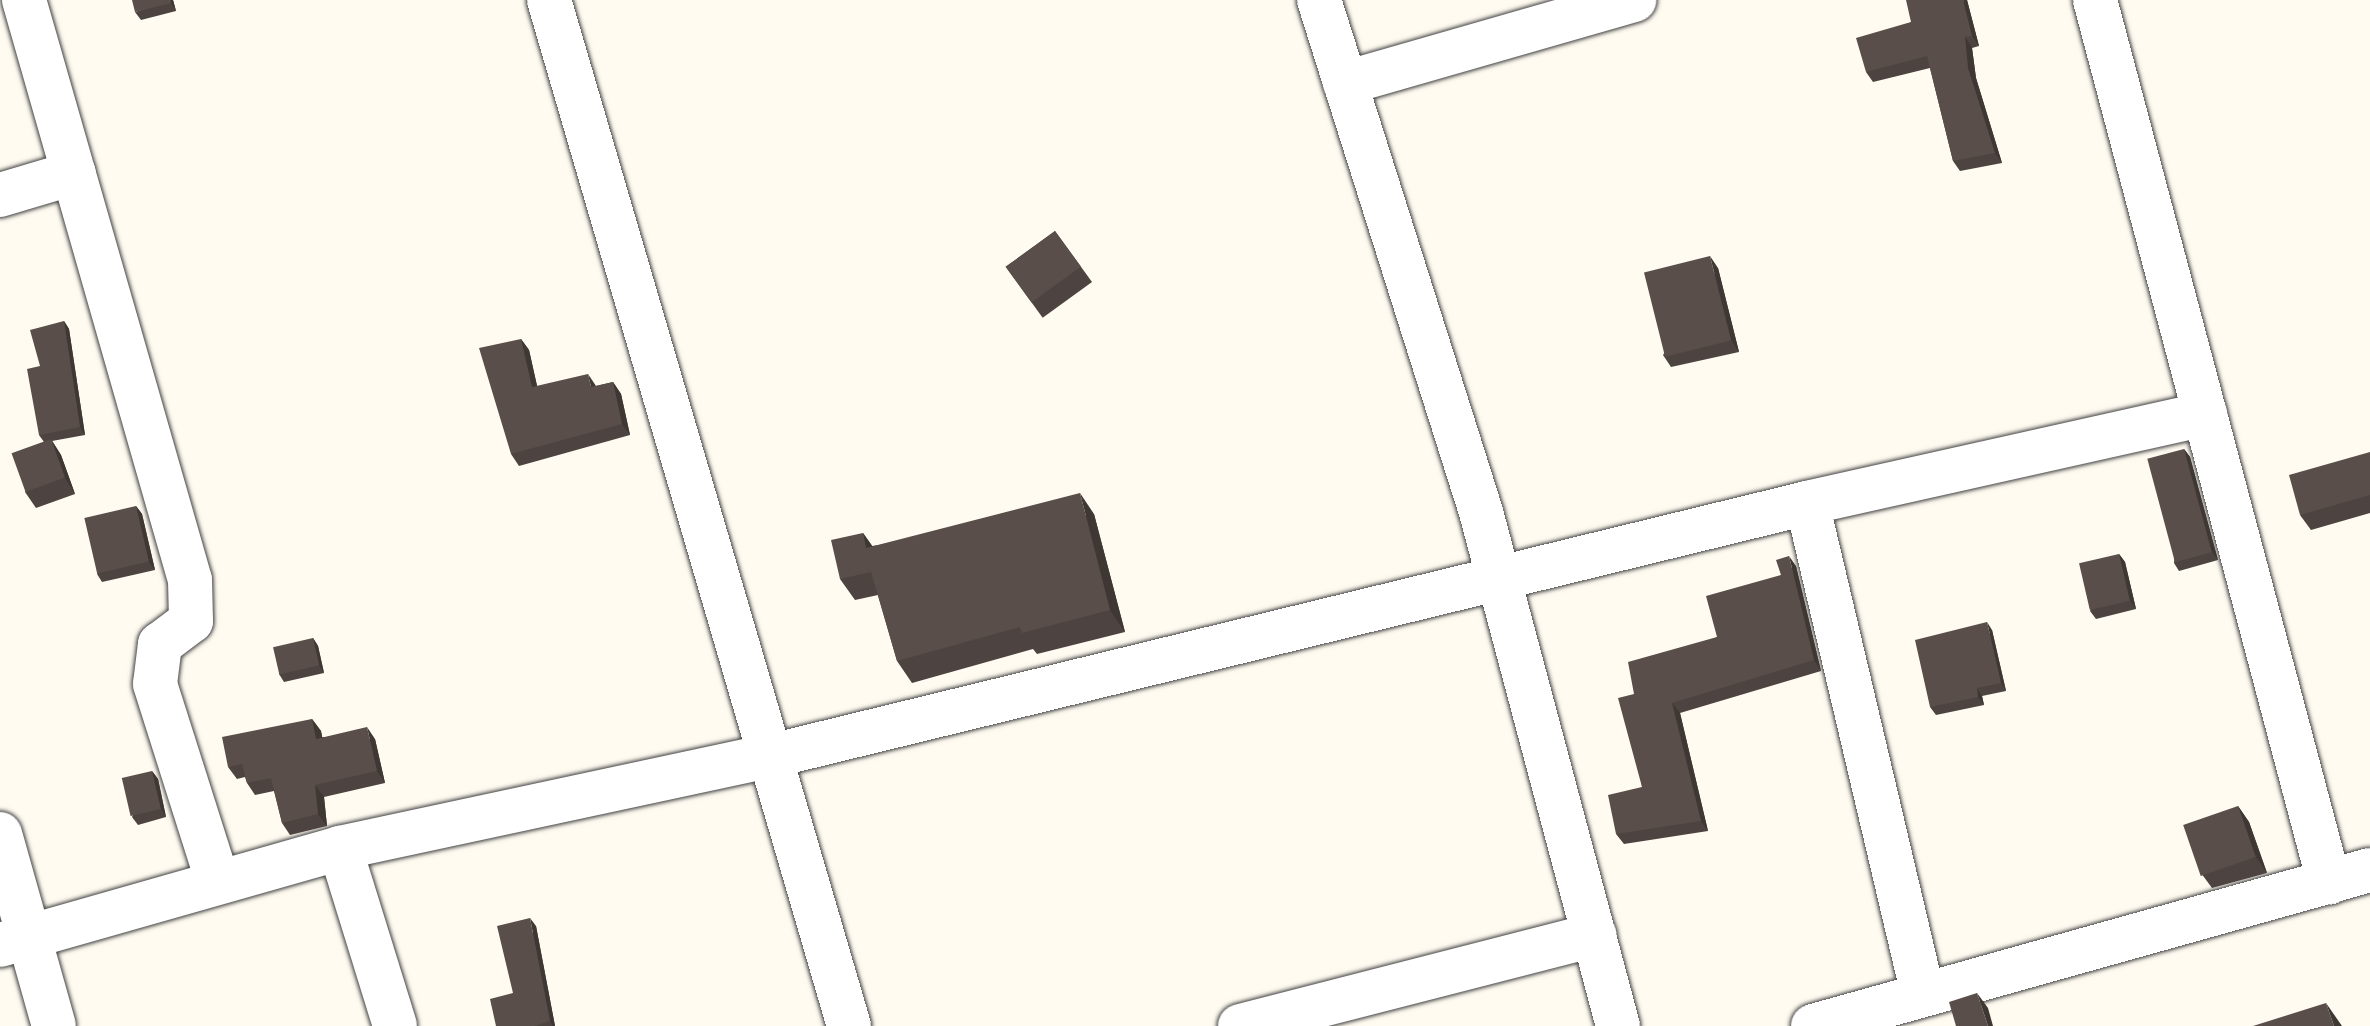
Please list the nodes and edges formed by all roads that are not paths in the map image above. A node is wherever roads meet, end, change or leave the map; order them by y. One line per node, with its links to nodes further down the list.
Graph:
1 (24, 0): 7 (street)
2 (549, 0): 12 (street)
3 (1319, 0): 6 (street)
4 (1634, 0): 6 (street)
5 (2095, 0): 9 (street)
6 (1345, 83): 11 (street)
7 (74, 173): 8 (street); 16 (street)
8 (0, 195)
9 (2205, 414): 10 (street); 15 (street)
10 (1807, 503): 11 (street); 19 (street)
11 (1499, 579): 12 (street); 17 (street)
12 (775, 755): 14 (street); 22 (street)
13 (0, 834): 18 (street)
14 (340, 848): 16 (street); 21 (street)
15 (2350, 876): 19 (street)
16 (217, 880): 18 (street)
17 (1594, 935): 23 (street); 24 (street)
18 (14, 938): 20 (street)
19 (1923, 995): 25 (street)
20 (54, 1026)
21 (395, 1026)
22 (849, 1026)
23 (1240, 1026)
24 (1618, 1026)
25 (1813, 1026)

